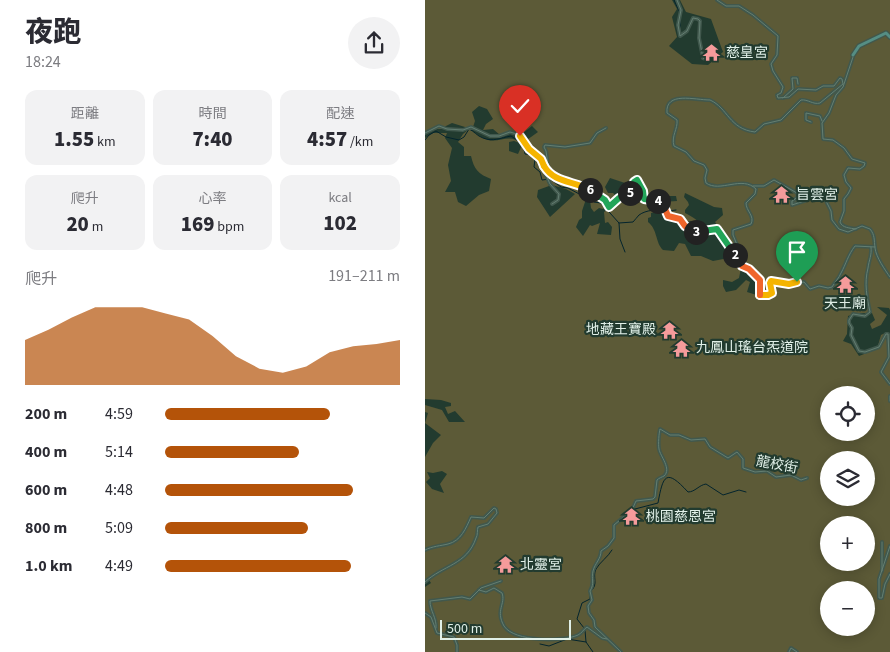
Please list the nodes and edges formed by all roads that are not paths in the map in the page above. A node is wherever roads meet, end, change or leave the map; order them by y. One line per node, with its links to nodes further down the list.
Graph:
1 (677, 0): 5 (street)
2 (717, 0): 8 (street)
3 (890, 37): 4 (street)
4 (853, 55): 7 (street)
5 (707, 59)
6 (798, 84): 8 (street)
7 (843, 84): 8 (street); 9 (street); 15 (street)
8 (782, 98)
9 (823, 121): 10 (street); 17 (street)
10 (811, 122)
11 (606, 128): 14 (street)
12 (425, 133): 13 (street)
13 (541, 160): 14 (street); 16 (street)
14 (549, 173): 20 (street)
15 (752, 186): 17 (street); 20 (street)
16 (552, 204)
17 (856, 229): 19 (street)
18 (871, 247): 19 (street); 20 (street); 22 (street)
19 (875, 247): 21 (street)
20 (746, 268)
21 (890, 277)
22 (890, 384)
23 (890, 396): 24 (street)
24 (889, 401)
25 (807, 478): 36 (street, 龍校街)
26 (882, 542): 29 (street)
27 (890, 546): 29 (street)
28 (425, 550): 32 (street)
29 (882, 572): 30 (street)
30 (890, 574)
31 (501, 581): 33 (street)
32 (425, 582)
33 (479, 590): 35 (street); 36 (street)
34 (425, 613): 35 (street)
35 (436, 628): 37 (street)
36 (608, 639): 38 (street, 龍校街)
37 (457, 652)
38 (621, 652)
39 (789, 652): 40 (street)
40 (797, 652)

